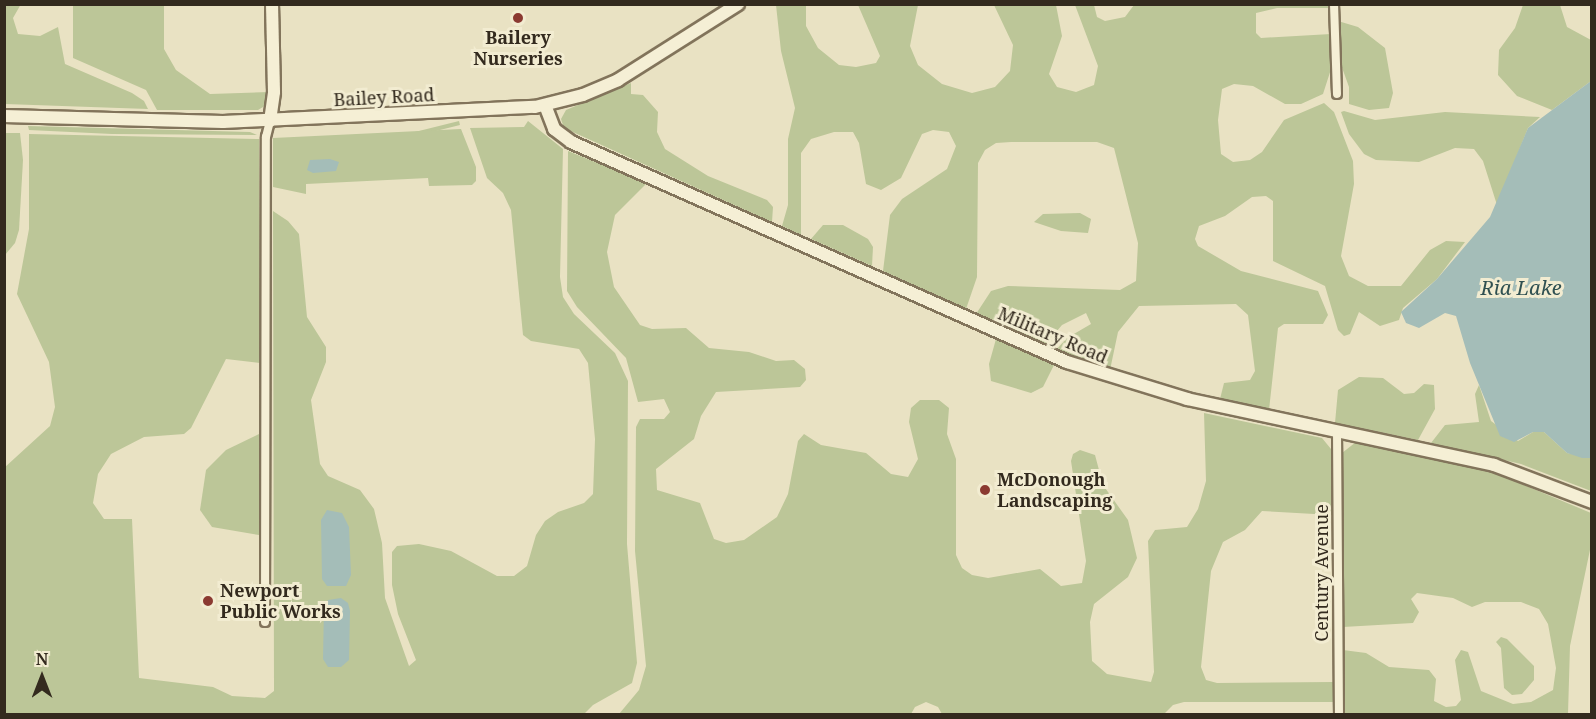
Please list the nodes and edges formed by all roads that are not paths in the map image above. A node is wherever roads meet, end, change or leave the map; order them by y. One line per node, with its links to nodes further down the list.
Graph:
1 (272, 4): 7 (street)
2 (738, 4): 5 (street, Bailey Road)
3 (1334, 4): 4 (street)
4 (1337, 94)
5 (545, 105): 7 (street, Bailey Road); 8 (street, Military Road)
6 (4, 116): 7 (street, Bailey Road)
7 (270, 121): 10 (street)
8 (1337, 431): 9 (street, Military Road); 11 (street, Century Avenue)
9 (1592, 502)
10 (266, 622)
11 (1339, 714)

